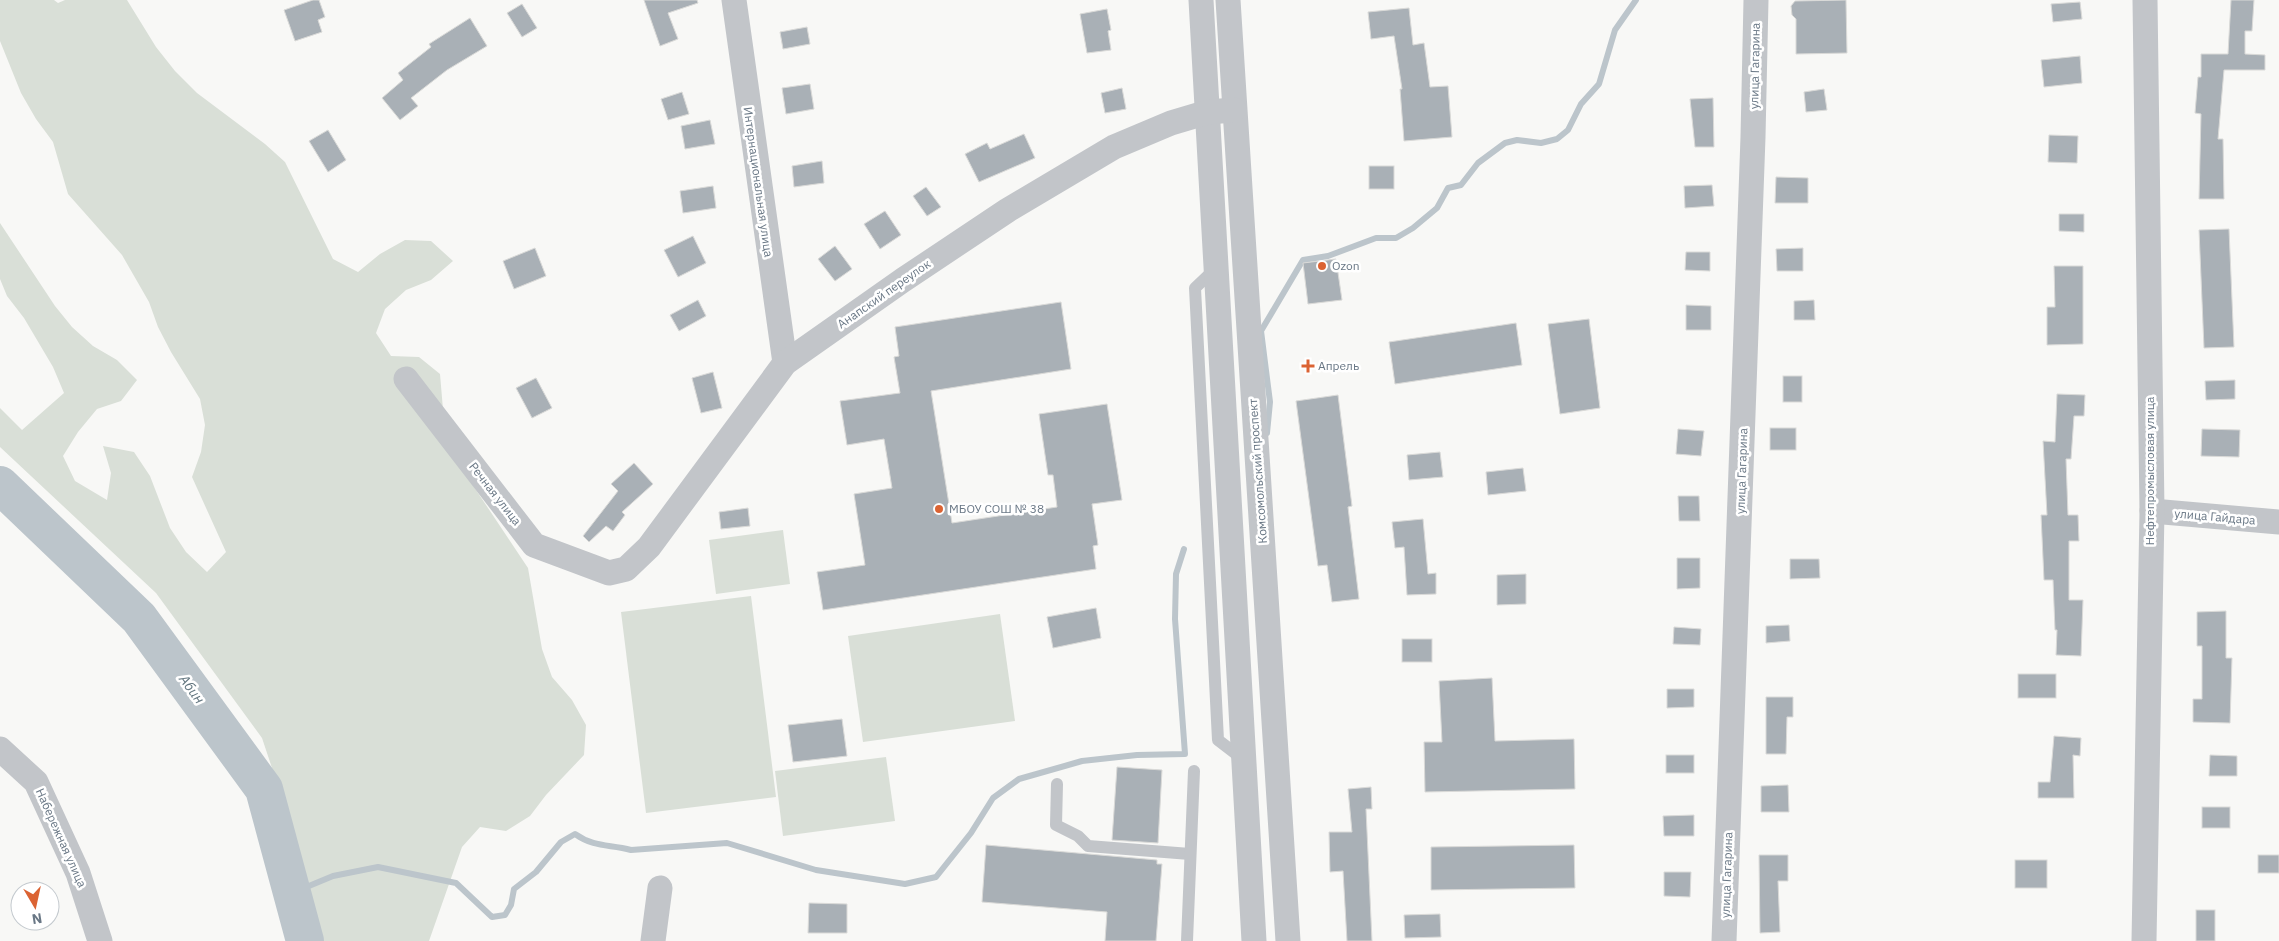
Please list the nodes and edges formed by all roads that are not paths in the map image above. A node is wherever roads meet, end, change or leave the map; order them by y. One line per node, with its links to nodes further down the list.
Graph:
1 (734, 0): 8 (street, Интернациональная улица)
2 (1201, 0): 7 (street)
3 (1228, 0): 6 (street, Комсомольский проспект)
4 (1756, 0): 23 (street, улица Гагарина)
5 (2145, 0): 10 (street, Нефтепромысловая улица)
6 (1234, 110): 7 (street, Анапский переулок); 22 (street, Комсомольский проспект)
7 (1208, 112): 8 (street, Анапский переулок); 21 (street)
8 (785, 363): 12 (street, Анапский переулок)
9 (406, 379): 12 (street, Речная улица)
10 (2152, 511): 11 (street, улица Гайдара); 24 (street, Нефтепромысловая улица)
11 (2279, 522)
12 (609, 574)
13 (3, 758): 18 (street, Набережная улица)
14 (1194, 771): 16 (lane)
15 (1057, 784): 16 (lane)
16 (1190, 854): 20 (lane)
17 (660, 888): 19 (street)
18 (100, 941)
19 (653, 941)
20 (1187, 941)
21 (1254, 941)
22 (1288, 941)
23 (1724, 941)
24 (2144, 941)

